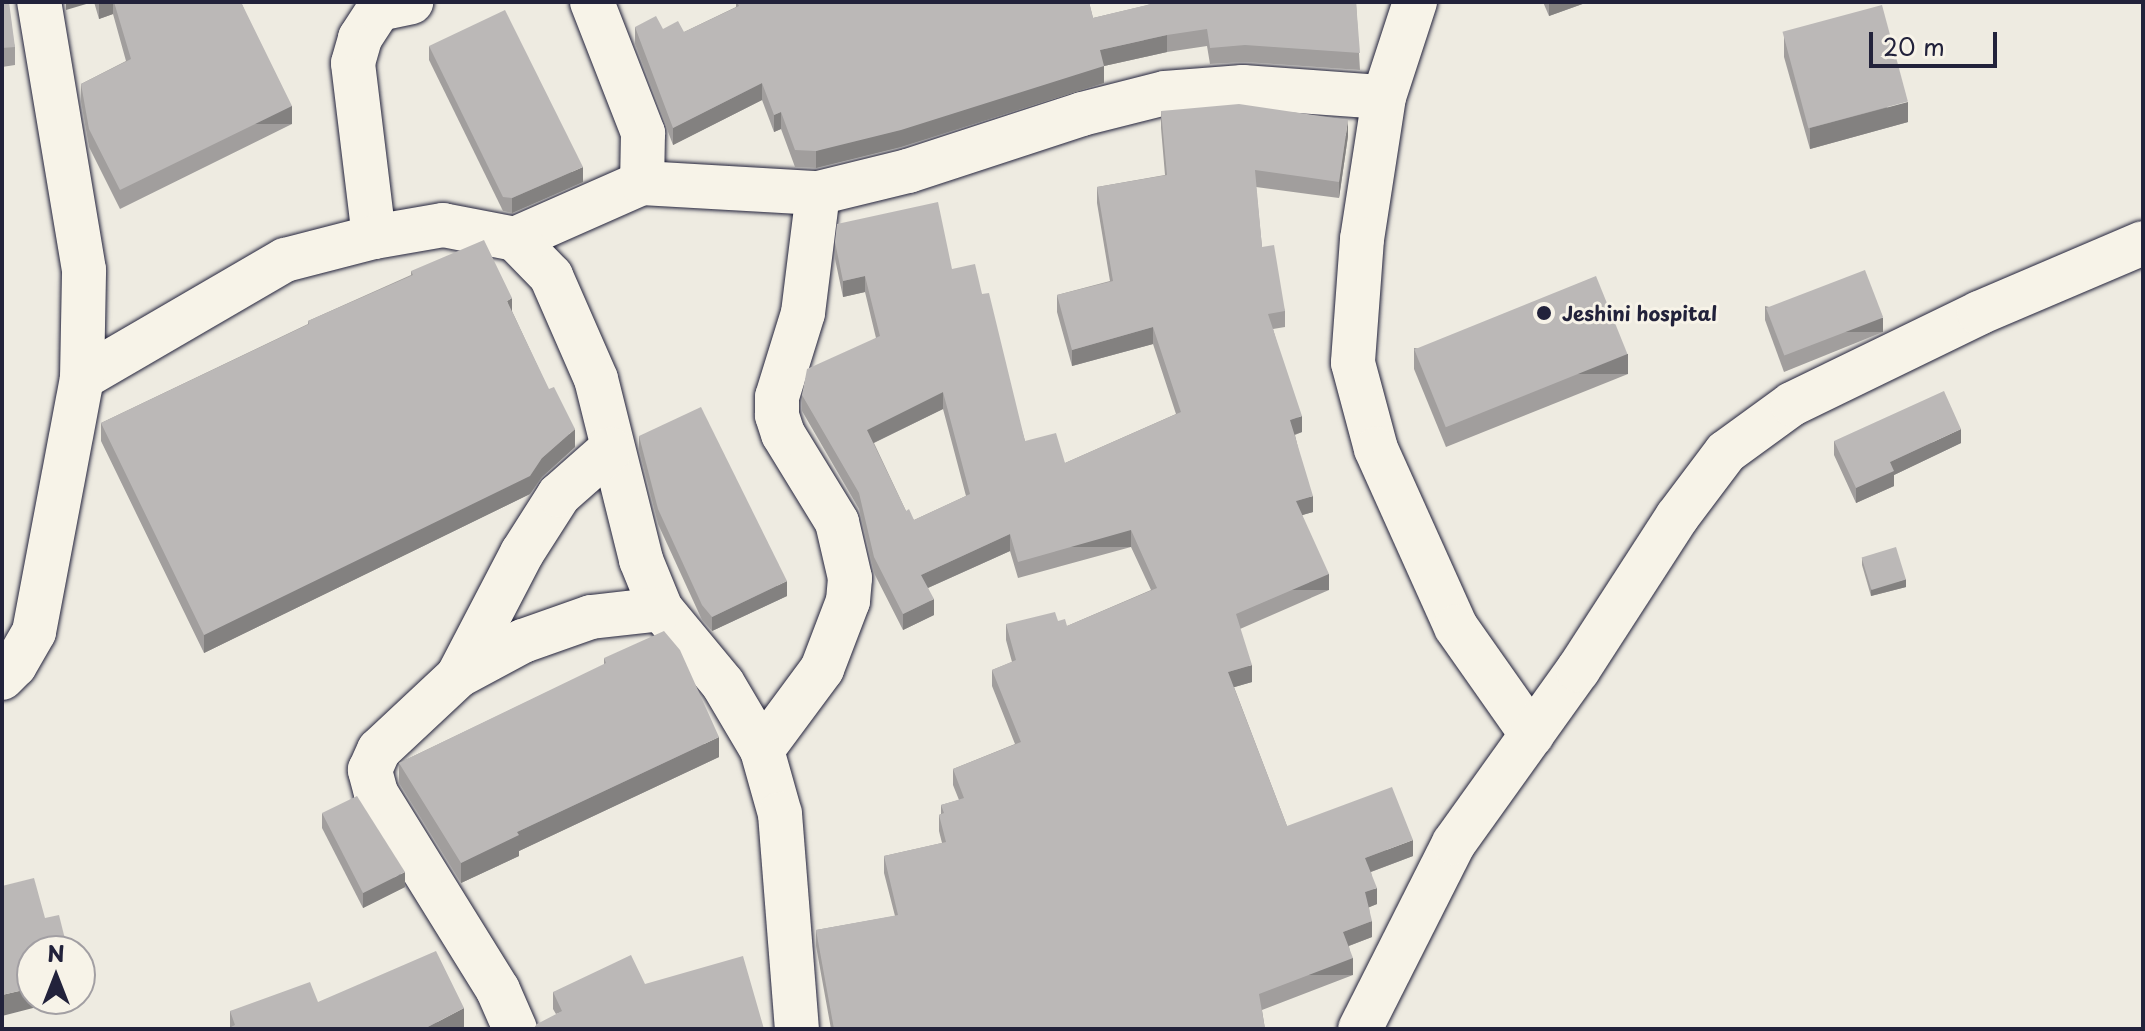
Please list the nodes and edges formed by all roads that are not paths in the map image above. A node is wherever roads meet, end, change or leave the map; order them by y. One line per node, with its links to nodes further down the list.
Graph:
1 (39, 2): 11 (street)
2 (411, 2): 8 (street)
3 (592, 2): 6 (street)
4 (1415, 2): 5 (street)
5 (1384, 97): 7 (street); 16 (street)
6 (642, 183): 7 (street); 9 (street)
7 (818, 193): 17 (street)
8 (374, 237): 9 (street); 11 (street)
9 (515, 239): 12 (street)
10 (2143, 243): 16 (street)
11 (82, 378): 15 (street)
12 (611, 449): 13 (street); 14 (street)
13 (661, 609): 14 (street); 17 (street)
14 (458, 676): 18 (street)
15 (2, 678)
16 (1532, 735): 20 (street)
17 (762, 750): 19 (street)
18 (515, 1029)
19 (797, 1029)
20 (1360, 1029)

